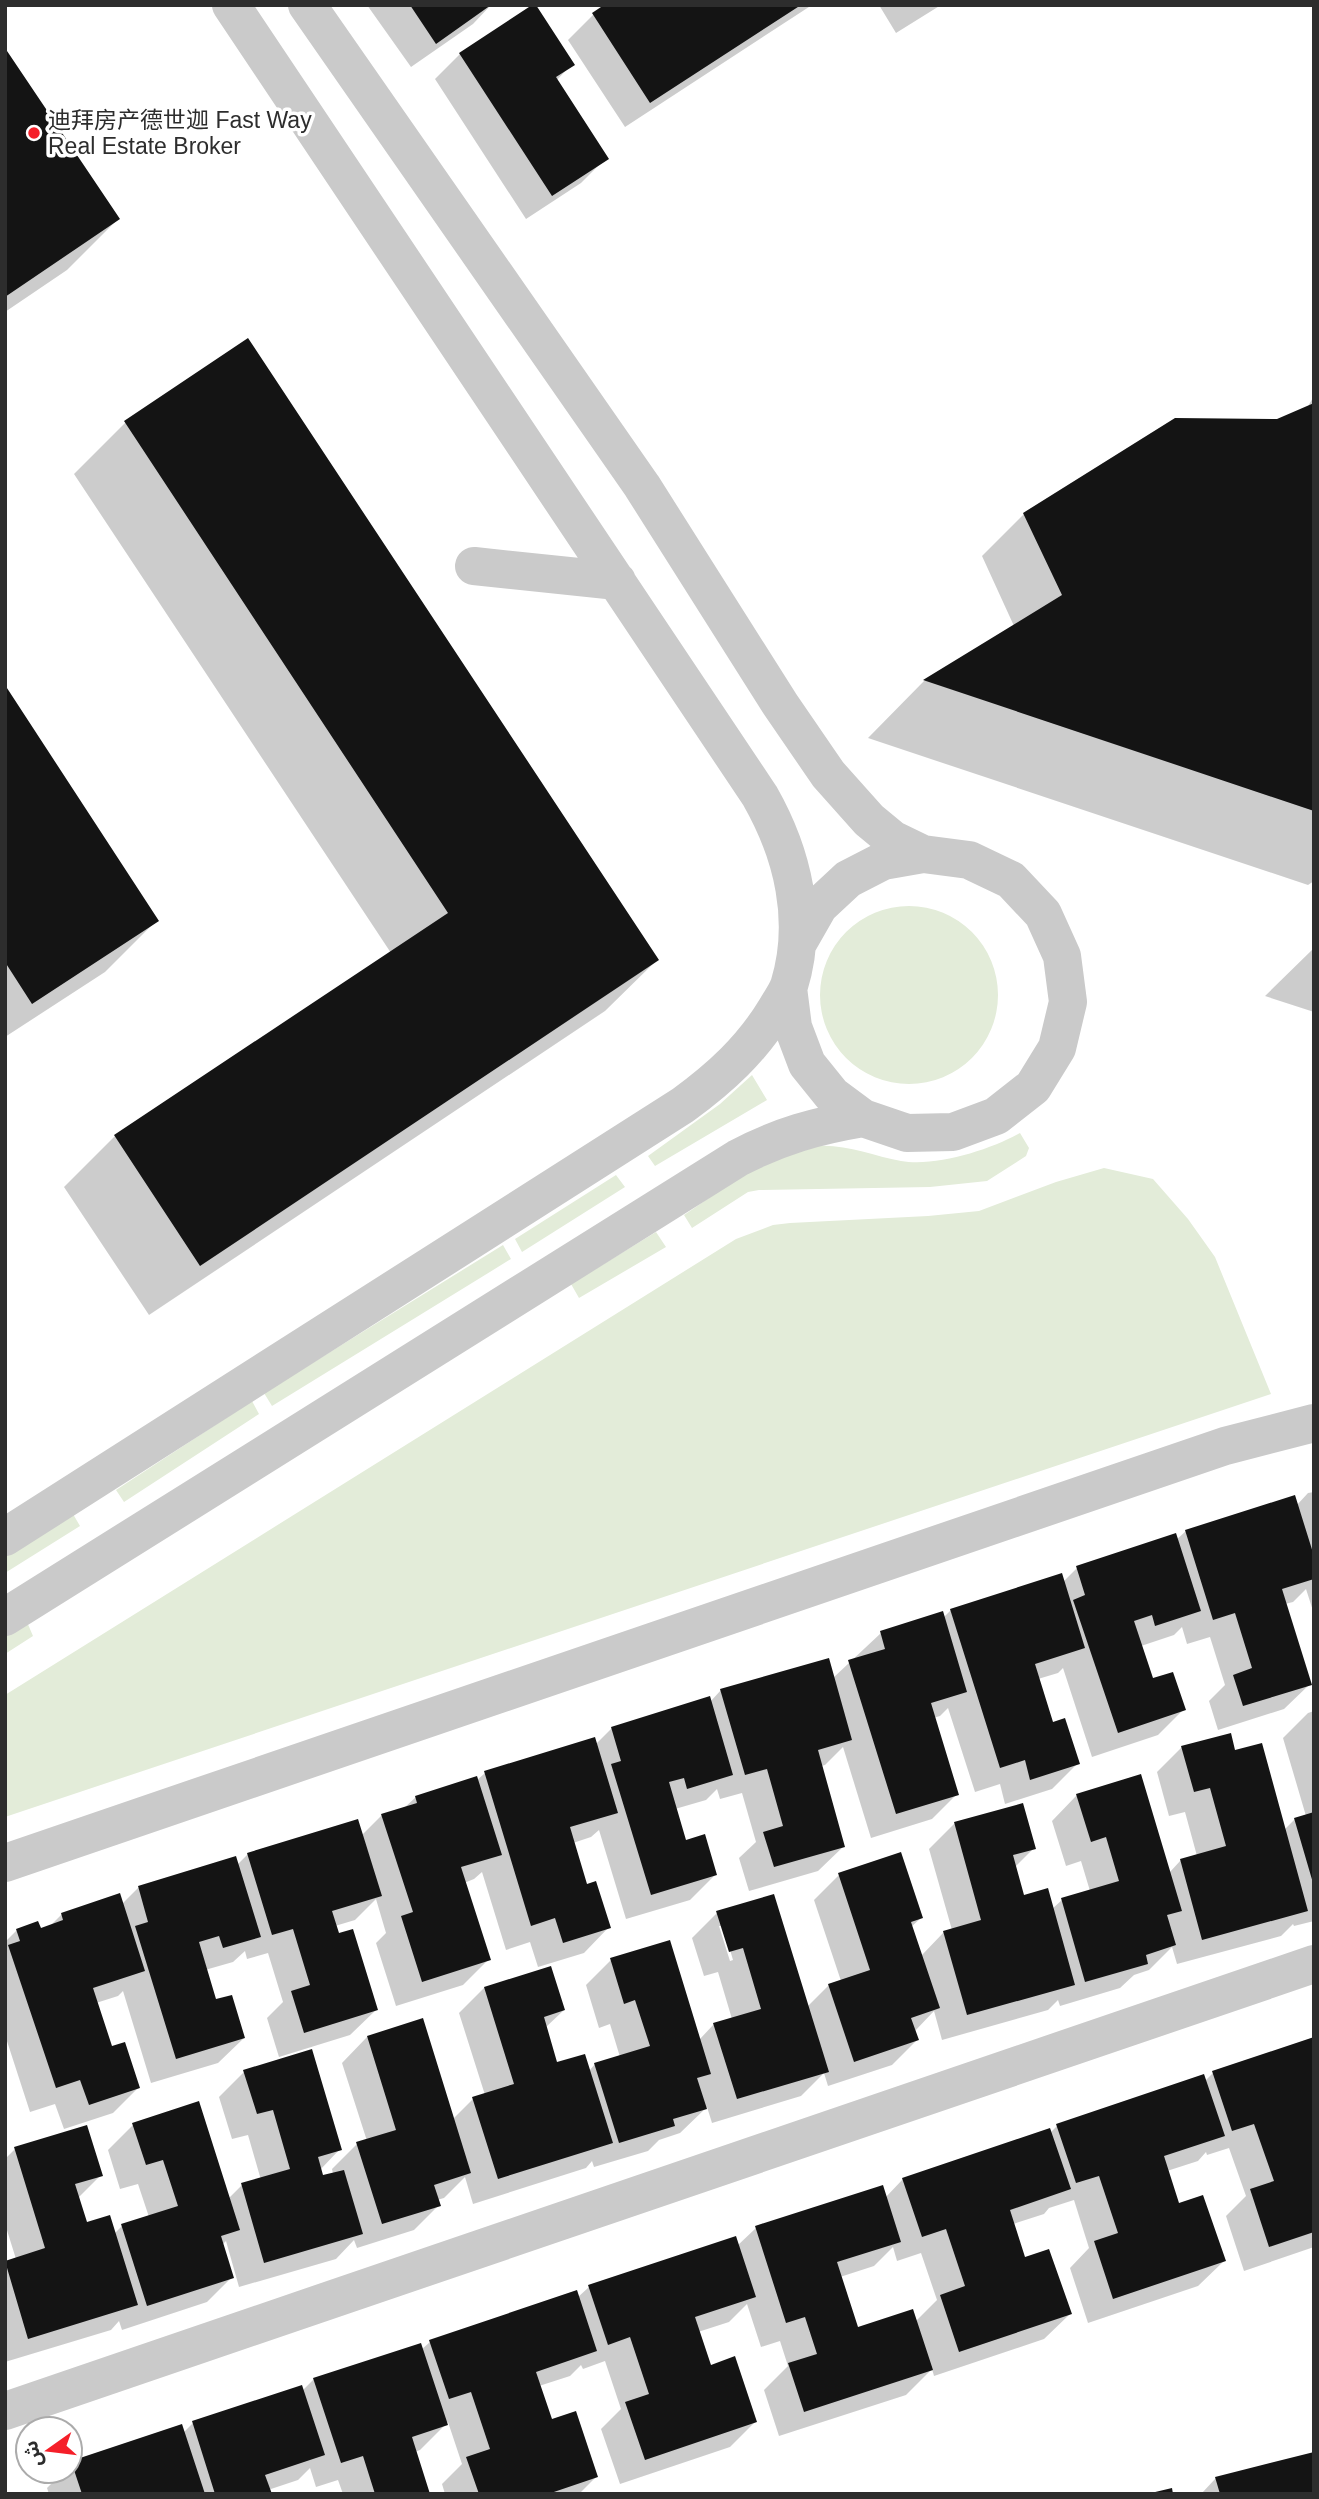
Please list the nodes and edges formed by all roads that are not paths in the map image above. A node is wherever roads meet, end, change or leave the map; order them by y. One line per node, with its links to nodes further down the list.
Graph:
1 (232, 5): 4 (street)
2 (307, 5): 5 (street)
3 (474, 566): 4 (street)
4 (617, 581): 6 (street)
5 (923, 854): 6 (street); 8 (street)
6 (799, 942): 7 (street)
7 (788, 988): 8 (street); 12 (street)
8 (863, 1118): 13 (street)
9 (1314, 1406): 11 (street)
10 (1314, 1423): 11 (street)
11 (1224, 1446): 14 (street)
12 (5, 1537)
13 (5, 1617)
14 (5, 1863)
15 (1314, 1965): 16 (street)
16 (5, 2411)

